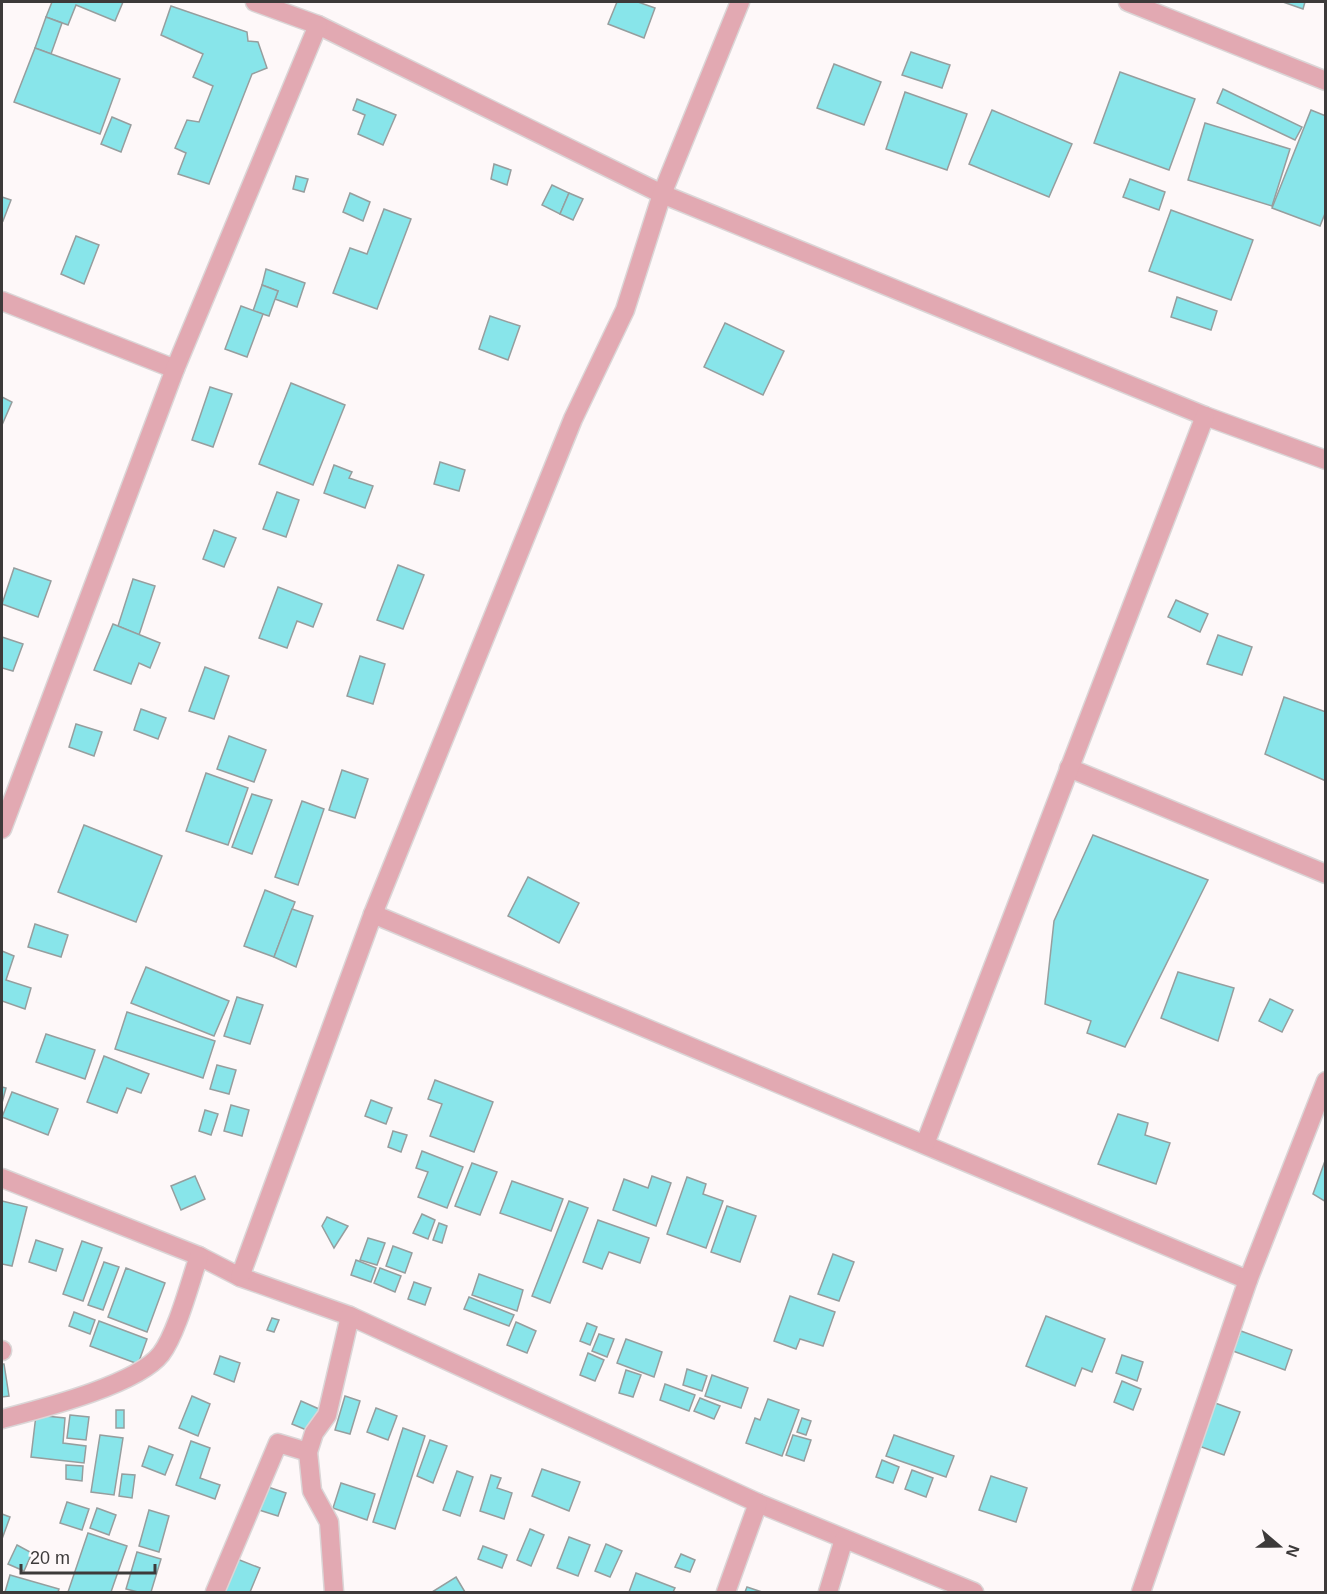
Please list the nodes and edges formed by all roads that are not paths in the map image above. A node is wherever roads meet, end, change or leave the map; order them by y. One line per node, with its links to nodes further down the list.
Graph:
1 (255, 2): 4 (street)
2 (740, 2): 6 (street)
3 (1128, 2): 5 (street)
4 (318, 25): 6 (street); 8 (street)
5 (1326, 81)
6 (662, 194): 9 (street); 14 (street)
7 (2, 301): 8 (street)
8 (175, 369): 12 (street)
9 (1205, 416): 10 (street); 11 (street)
10 (1326, 460)
11 (1069, 768): 13 (street); 16 (street)
12 (2, 829)
13 (1326, 874)
14 (373, 914): 16 (street); 19 (street)
15 (1326, 1081): 20 (street)
16 (925, 1144): 20 (street)
17 (2, 1178): 18 (street)
18 (199, 1256): 19 (street); 22 (street)
19 (240, 1277): 21 (street)
20 (1248, 1280): 31 (street)
21 (350, 1316): 23 (street); 24 (street)
22 (2, 1419)
23 (309, 1452): 26 (street); 27 (street)
24 (758, 1503): 25 (street); 28 (street)
25 (844, 1539): 29 (street); 30 (street)
26 (215, 1593)
27 (334, 1593)
28 (726, 1593)
29 (828, 1593)
30 (974, 1593)
31 (1141, 1593)

